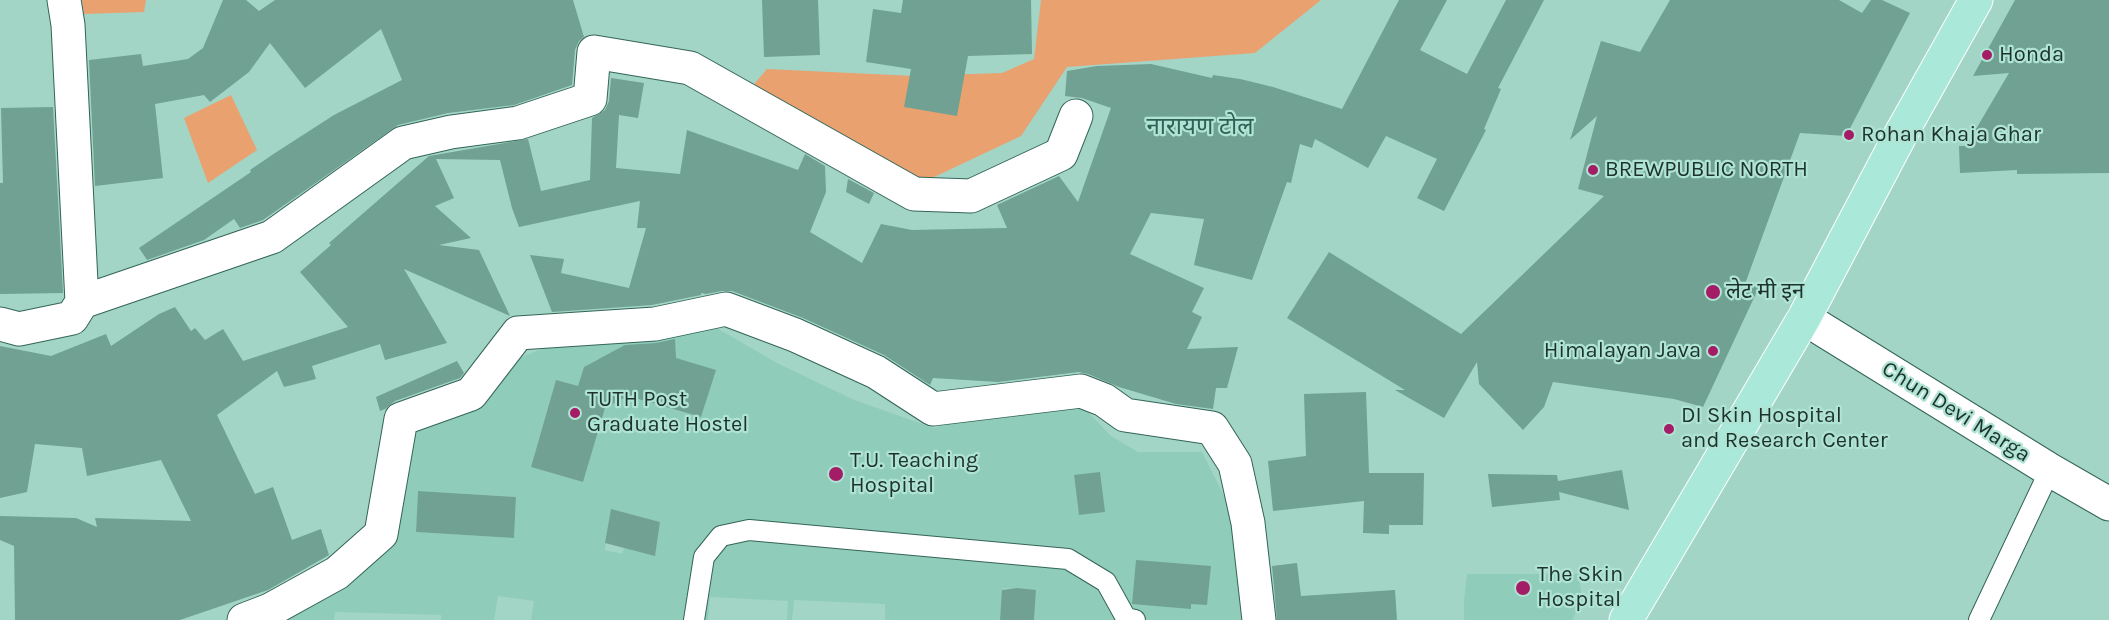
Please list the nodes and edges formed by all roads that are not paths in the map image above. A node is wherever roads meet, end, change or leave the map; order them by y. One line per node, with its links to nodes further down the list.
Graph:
1 (64, 0): 4 (street)
2 (1976, 0): 5 (main road)
3 (1076, 116): 4 (street)
4 (82, 302): 6 (street)
5 (1804, 318): 7 (street, Chun Devi Marga); 13 (main road)
6 (0, 324)
7 (2050, 470): 8 (street, Chun Devi Marga); 14 (lane)
8 (2109, 504)
9 (244, 620): 12 (street)
10 (694, 620): 11 (lane)
11 (1135, 620)
12 (1259, 620)
13 (1626, 620)
14 (1979, 620)

